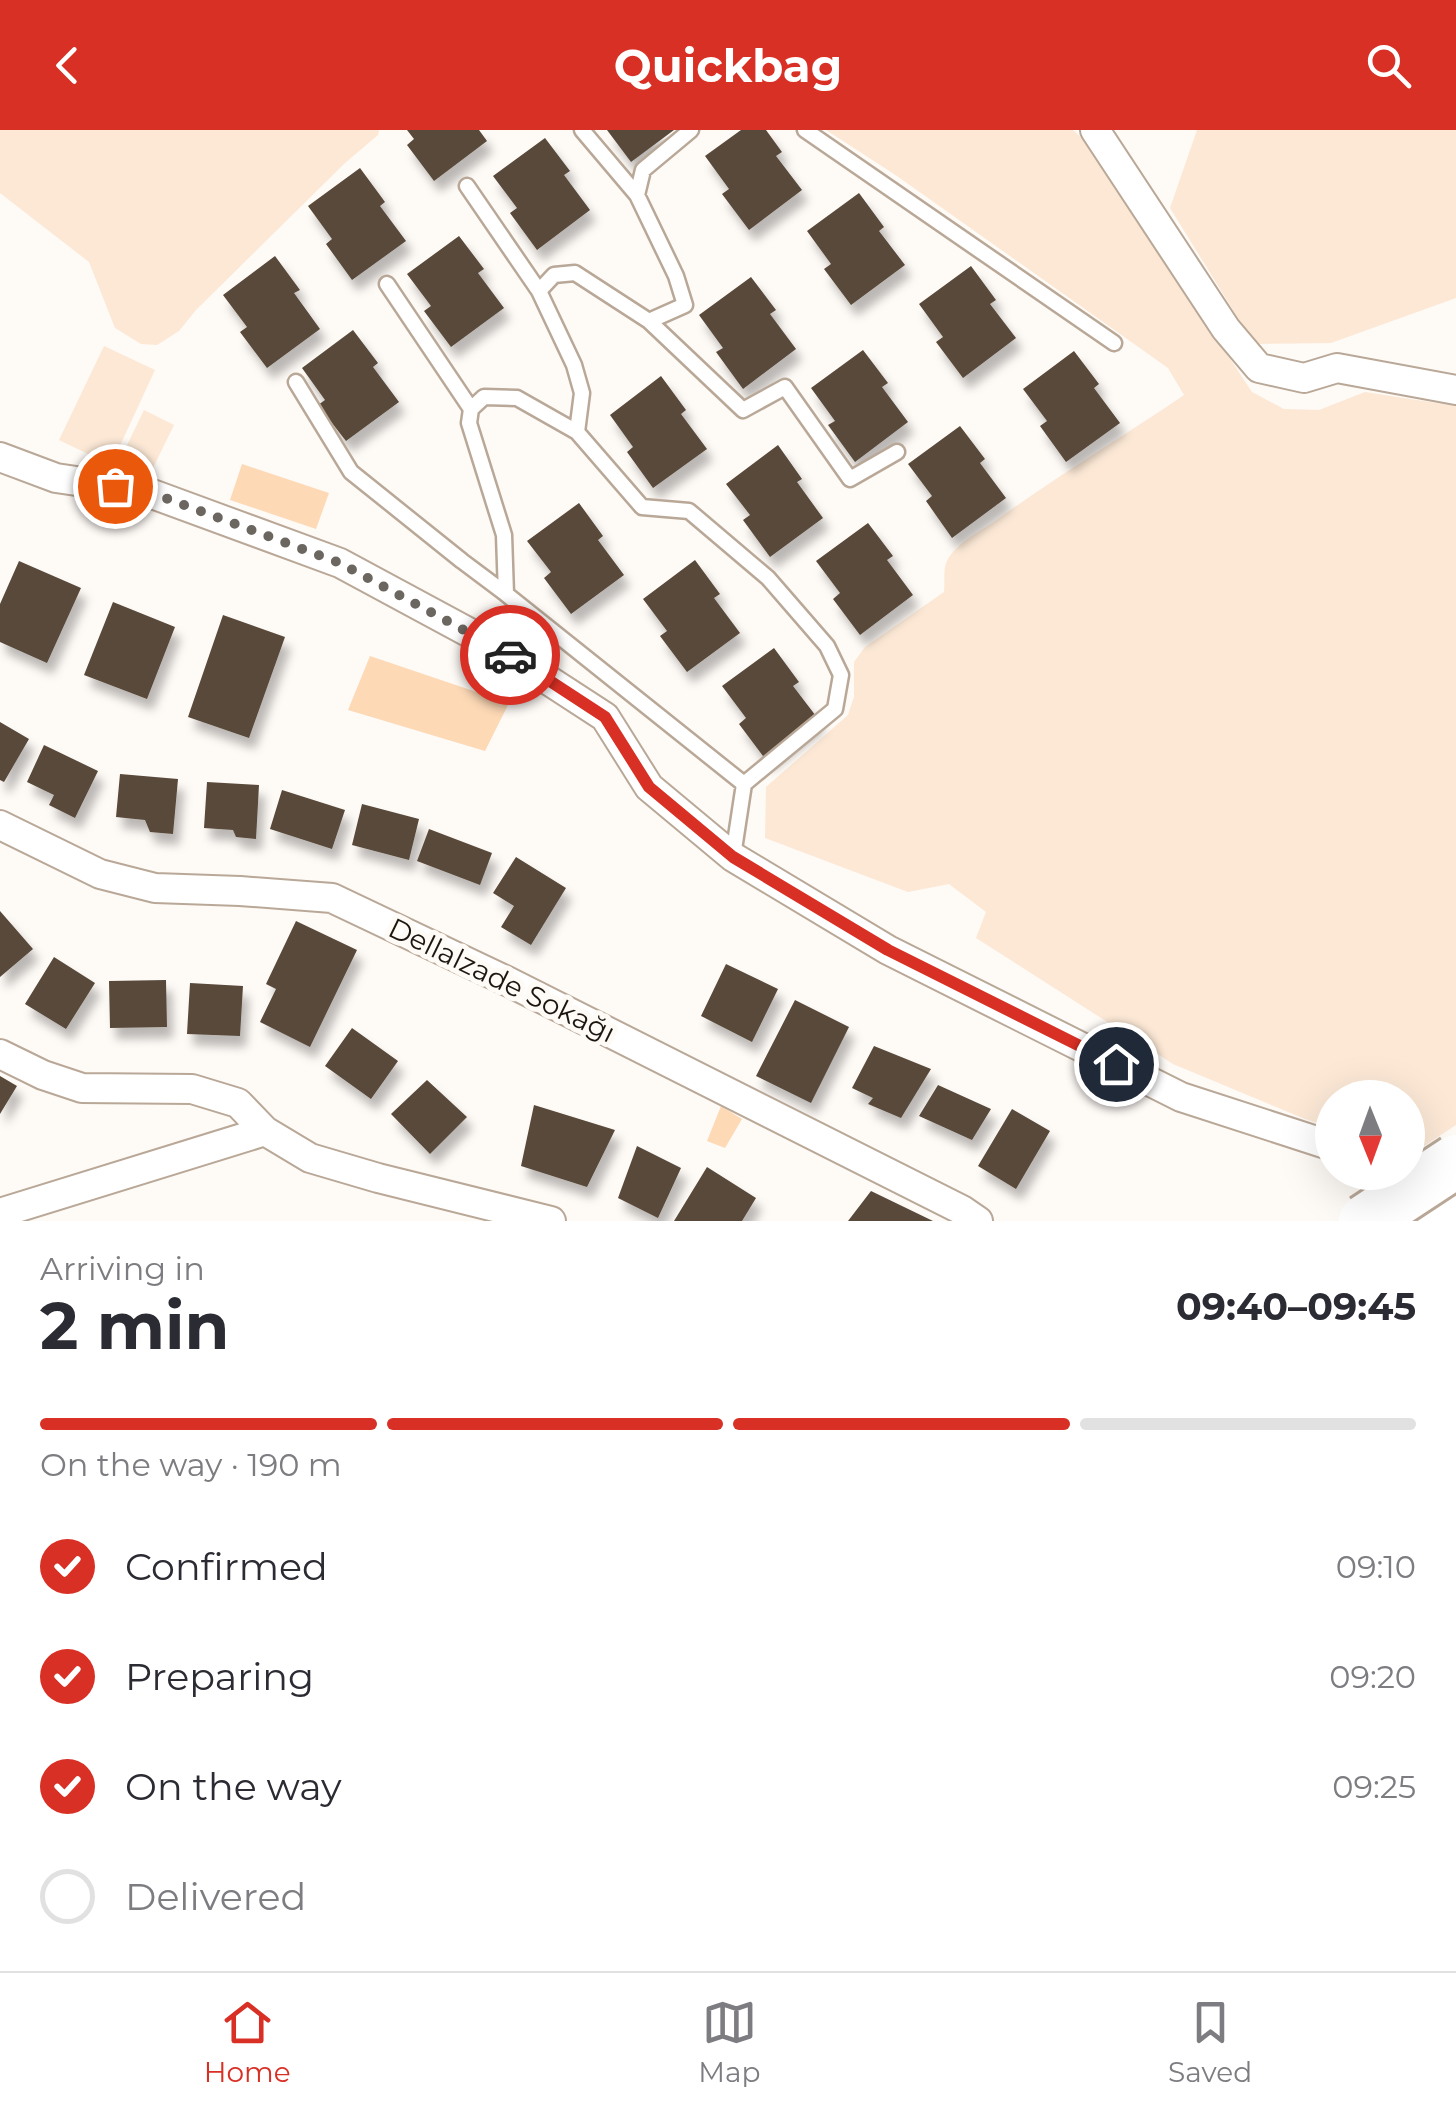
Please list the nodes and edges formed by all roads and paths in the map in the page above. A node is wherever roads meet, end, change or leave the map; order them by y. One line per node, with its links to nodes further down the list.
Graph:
1 (582, 130): 6 (lane)
2 (691, 130): 6 (lane)
3 (805, 130): 10 (lane)
4 (1094, 130): 12 (street)
5 (467, 186): 8 (lane)
6 (637, 195): 9 (lane)
7 (387, 284): 13 (lane)
8 (539, 292): 9 (lane); 14 (lane)
9 (650, 321): 15 (lane)
10 (1114, 343)
11 (296, 382): 17 (lane)
12 (1456, 390)
13 (471, 409): 14 (lane); 17 (lane)
14 (578, 432): 18 (lane)
15 (897, 452)
16 (0, 457): 20 (street)
17 (506, 594): 18 (lane)
18 (744, 784): 20 (lane)
19 (0, 825): 30 (street, Dellalzade Sokağı)
20 (733, 857): 23 (street)
21 (0, 1054): 22 (street)
22 (266, 1131): 28 (street); 29 (street)
23 (1315, 1140)
24 (1456, 1161): 31 (highway, bridge)
25 (1425, 1177): 26 (street)
26 (1456, 1187)
27 (1456, 1208): 32 (highway)
28 (0, 1213)
29 (552, 1221)
30 (978, 1221)
31 (1365, 1221)
32 (1437, 1221)

